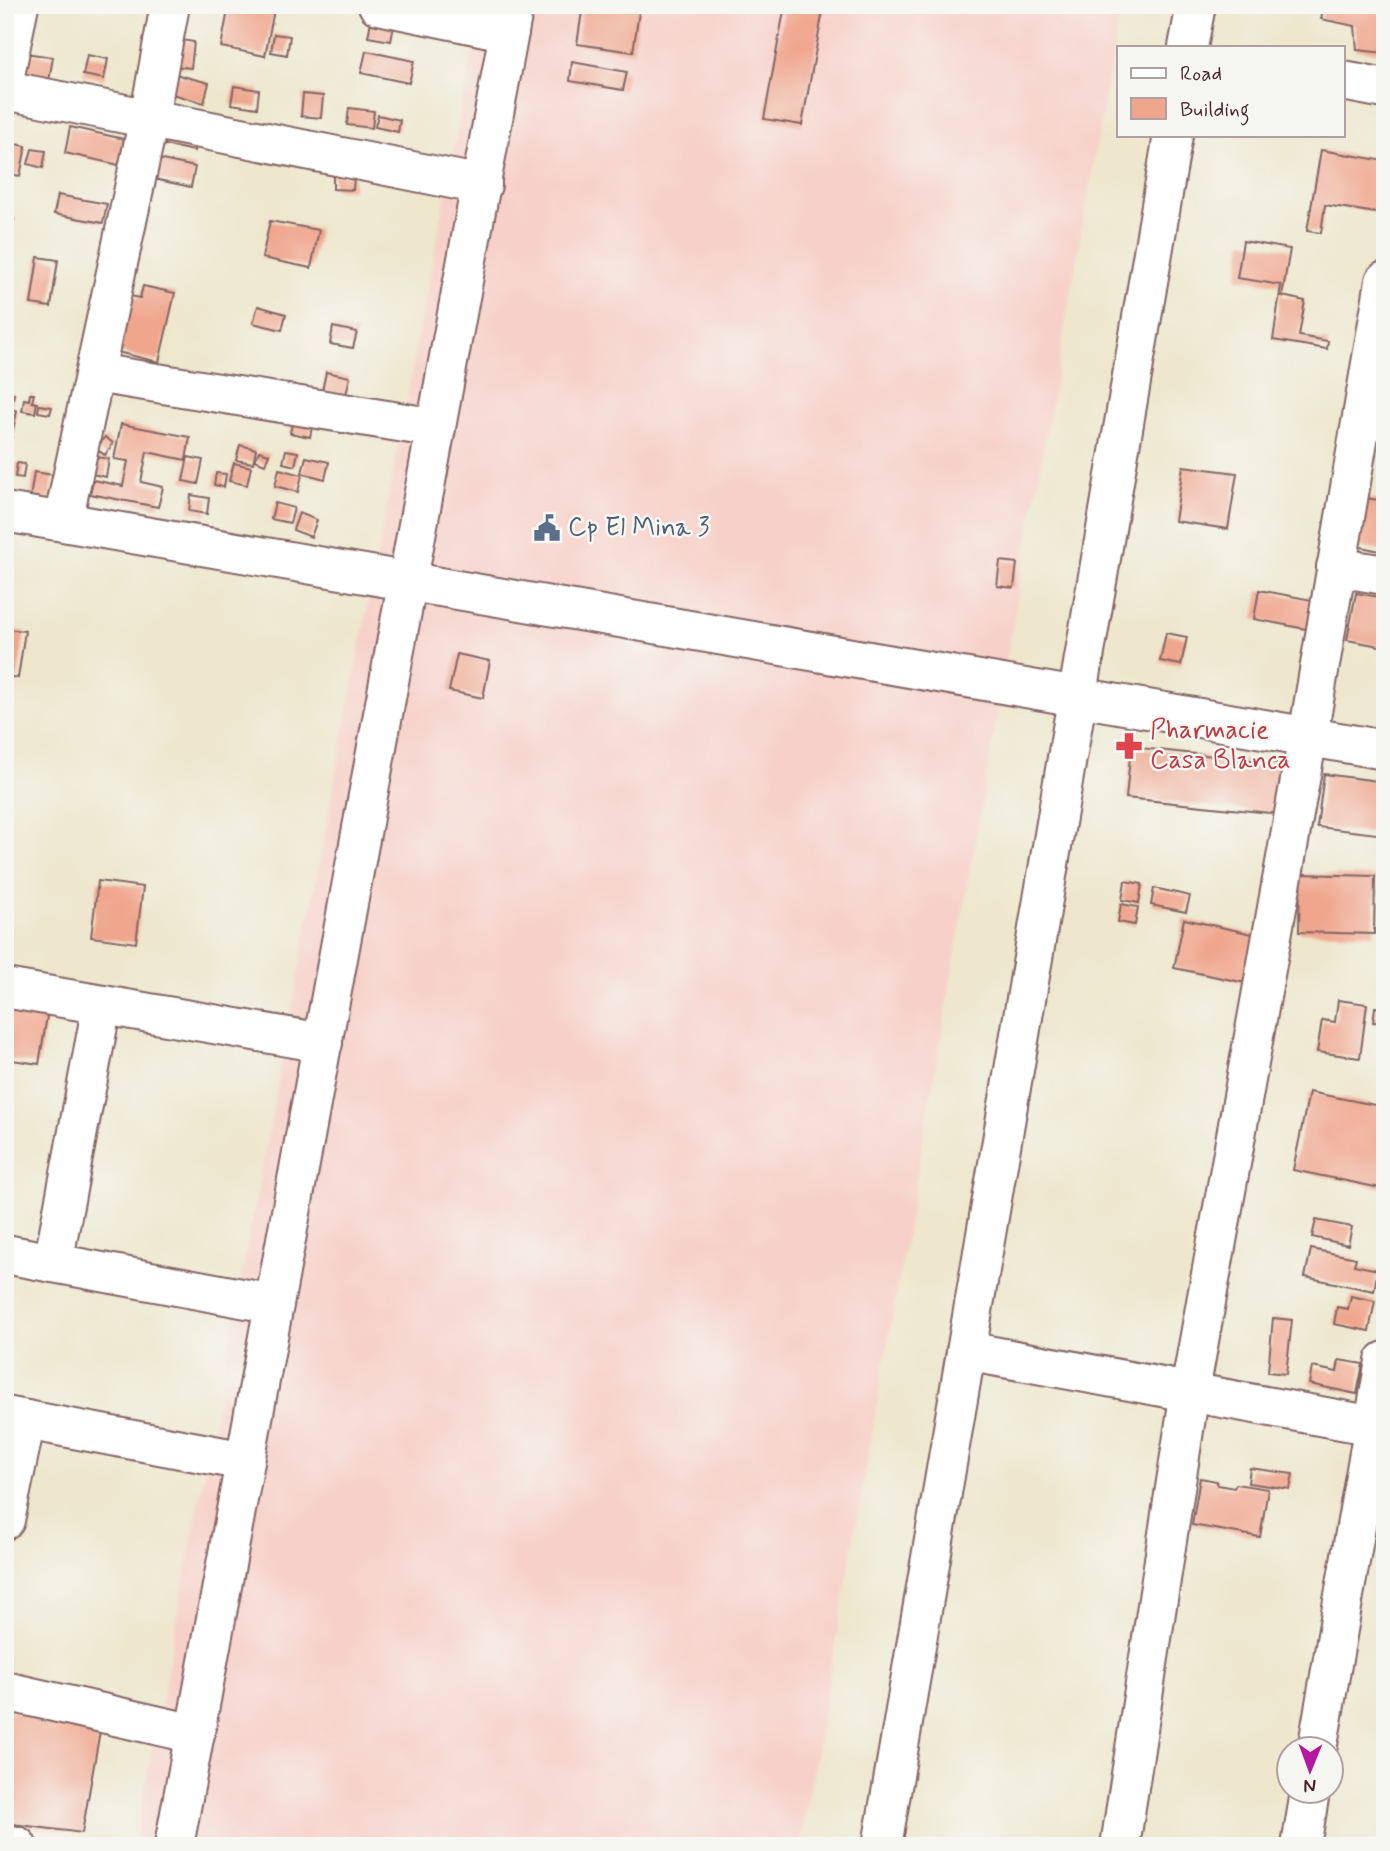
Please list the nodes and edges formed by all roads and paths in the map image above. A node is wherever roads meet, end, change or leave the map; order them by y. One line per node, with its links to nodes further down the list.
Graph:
1 (19, 5): 7 (street)
2 (170, 5): 11 (street)
3 (378, 5): 5 (street)
4 (1196, 5): 6 (street)
5 (512, 19): 13 (street)
6 (1188, 46)
7 (5, 75)
8 (1344, 81): 9 (street)
9 (1385, 89)
10 (5, 90): 11 (street)
11 (149, 118): 13 (street); 15 (street)
12 (1173, 136): 22 (street)
13 (482, 185): 16 (street)
14 (1384, 295): 19 (street)
15 (95, 373): 16 (street); 18 (street)
16 (436, 428): 21 (street)
17 (5, 512): 18 (street)
18 (63, 522): 21 (street)
19 (1336, 567): 20 (street); 23 (street)
20 (1385, 575)
21 (408, 581): 22 (street); 27 (street)
22 (1077, 695): 23 (street); 31 (street)
23 (1308, 736): 24 (street); 33 (street)
24 (1385, 750)
25 (5, 988): 26 (street)
26 (102, 1005): 27 (street); 29 (street)
27 (323, 1043): 30 (street)
28 (5, 1254): 29 (street)
29 (53, 1263): 30 (street)
30 (274, 1304): 36 (street)
31 (966, 1351): 33 (street); 45 (street)
32 (1385, 1361): 35 (street)
33 (1190, 1391): 35 (street); 46 (street)
34 (16, 1418): 36 (street); 37 (street)
35 (1379, 1427): 40 (street)
36 (245, 1461): 39 (street)
37 (5, 1520)
38 (5, 1691): 39 (street)
39 (195, 1734): 44 (street)
40 (1320, 1736)
41 (1308, 1806): 47 (street)
42 (5, 1844): 43 (street)
43 (17, 1846)
44 (174, 1846)
45 (882, 1846)
46 (1120, 1846)
47 (1301, 1846)

